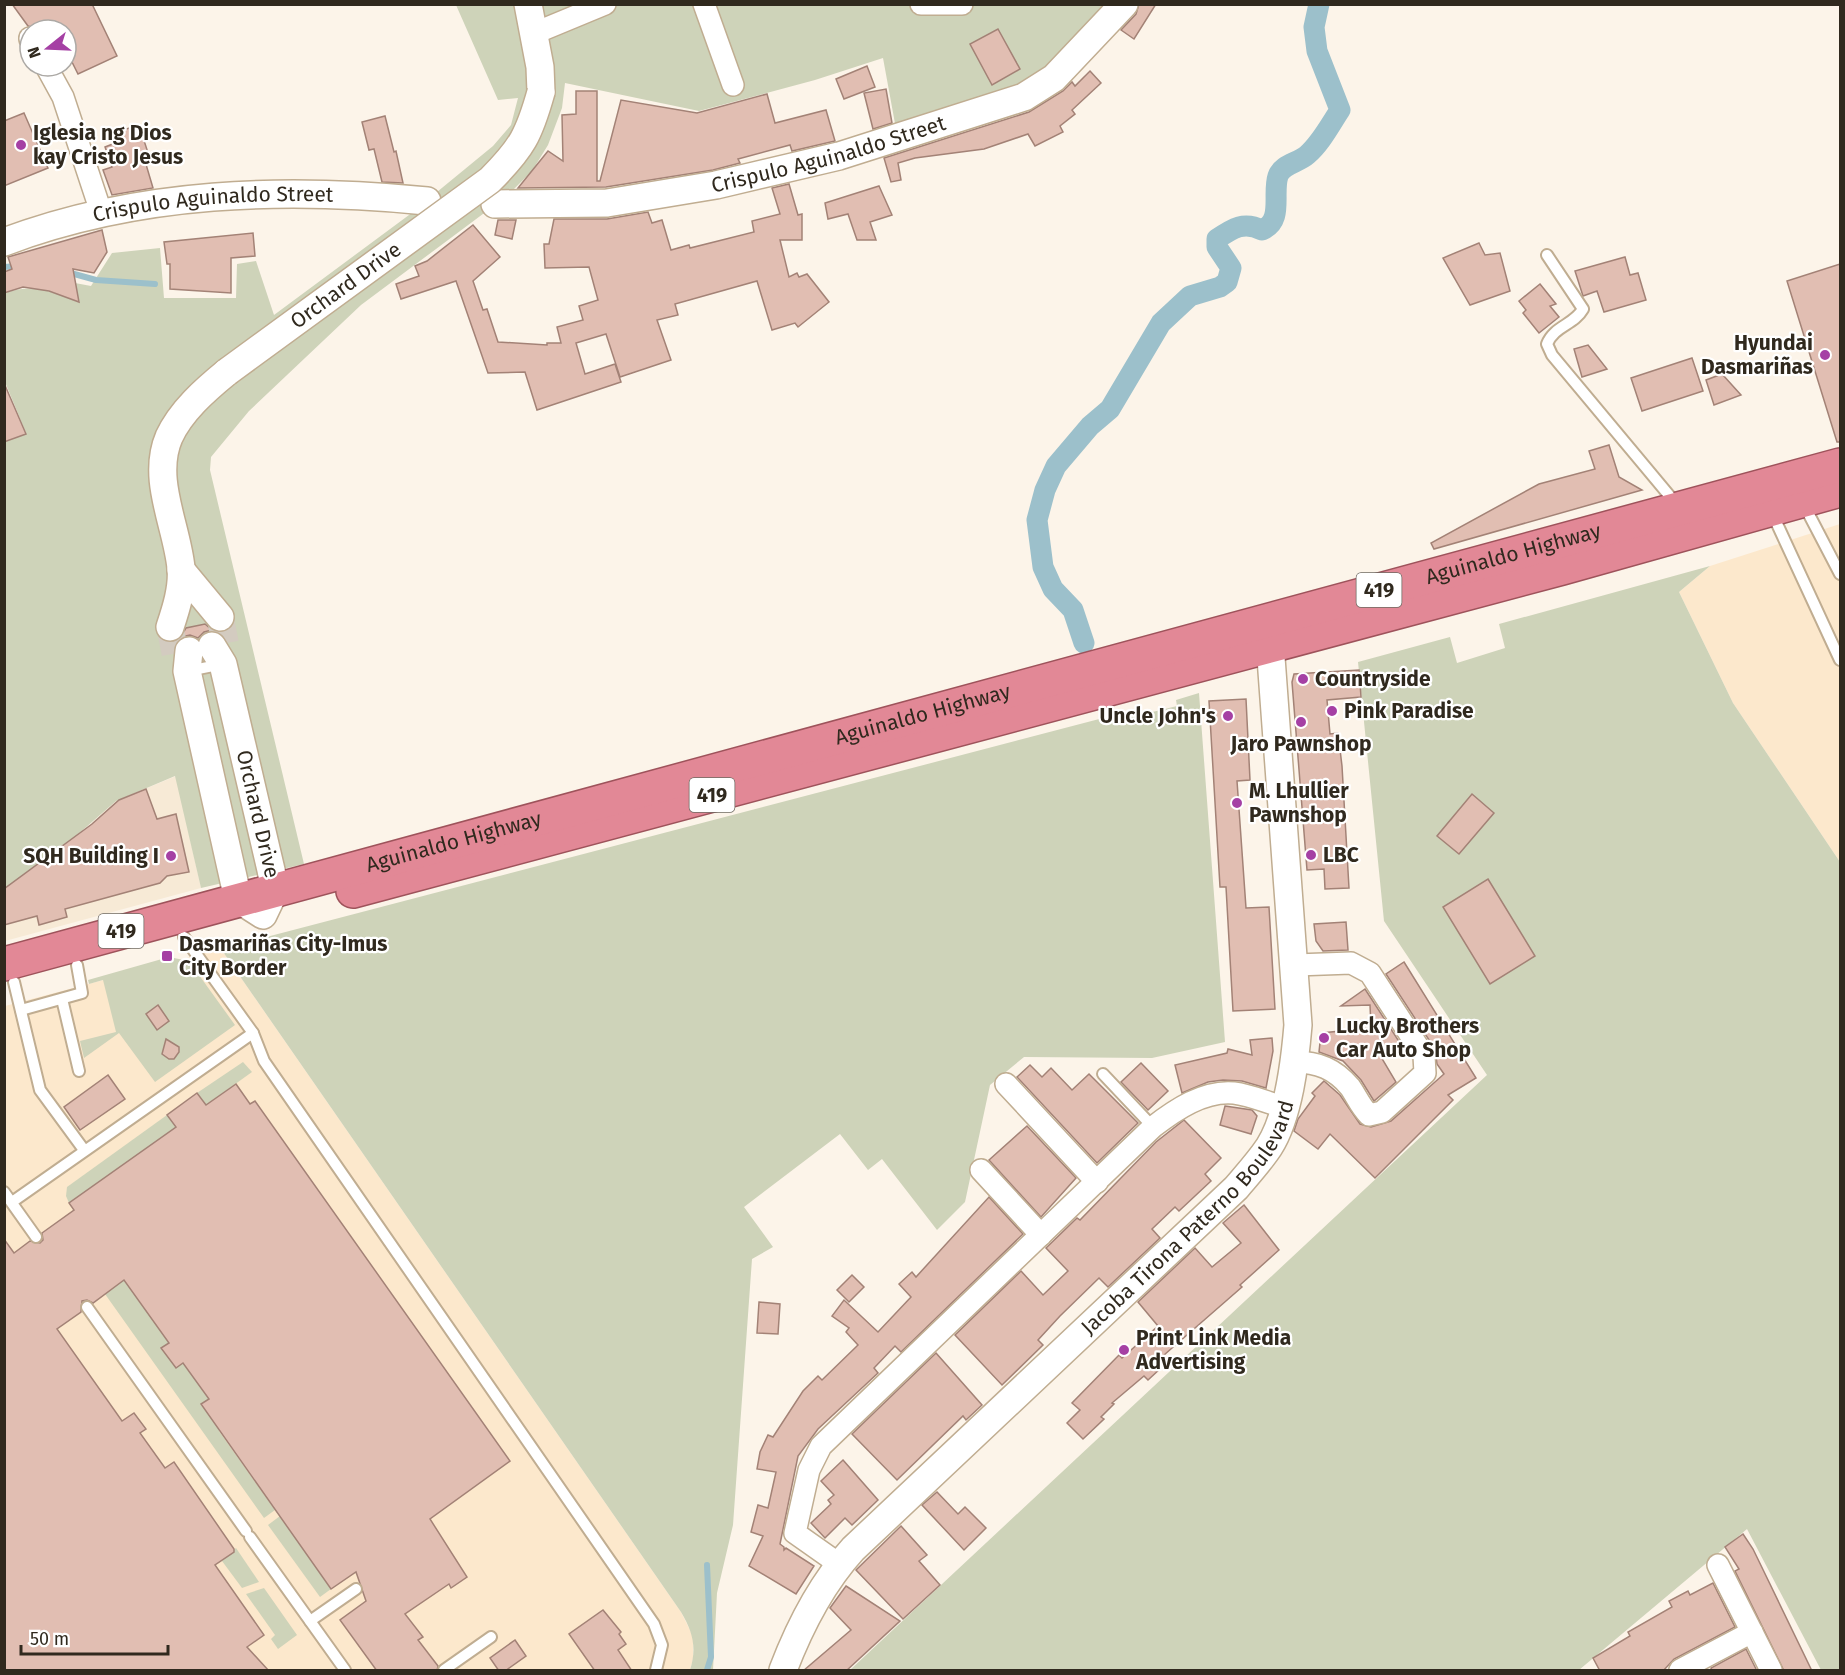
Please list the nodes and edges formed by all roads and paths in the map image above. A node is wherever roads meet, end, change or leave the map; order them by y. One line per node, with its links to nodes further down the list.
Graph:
1 (528, 4): 7 (street, Orchard Drive)
2 (605, 4): 7 (street)
3 (704, 4): 9 (street)
4 (921, 4): 5 (street)
5 (962, 4)
6 (1124, 4): 11 (street, Crispulo Aguinaldo Street)
7 (535, 33): 21 (street, Orchard Drive, bridge)
8 (53, 78): 12 (street)
9 (733, 84)
10 (427, 201): 12 (street, Crispulo Aguinaldo Street)
11 (495, 204)
12 (102, 215): 13 (street, Crispulo Aguinaldo Street)
13 (4, 242)
14 (1547, 255): 19 (lane)
15 (1840, 465): 16 (highway, Aguinaldo Highway / 419)
16 (1798, 489): 17 (highway, Aguinaldo Highway / 419); 18 (highway, Aguinaldo Highway / 419); 20 (lane)
17 (1840, 490)
18 (1767, 497): 19 (highway, Aguinaldo Highway / 419); 22 (highway, Aguinaldo Highway / 419); 23 (lane)
19 (1680, 509): 24 (highway, Aguinaldo Highway / 419)
20 (1840, 574)
21 (198, 637): 24 (street, Orchard Drive); 24 (street, Orchard Drive)
22 (1269, 644): 24 (highway, Aguinaldo Highway / 419); 27 (street, Jacoba Tirona Paterno Boulevard)
23 (1840, 660)
24 (259, 902): 25 (highway, Aguinaldo Highway / 419); 28 (highway, Aguinaldo Highway / 419)
25 (184, 937): 26 (highway, Aguinaldo Highway / 419); 30 (lane)
26 (77, 965): 28 (highway, Aguinaldo Highway / 419); 29 (lane)
27 (1296, 965): 31 (street, Jacoba Tirona Paterno Boulevard); 31 (street)
28 (11, 985): 29 (lane); 37 (lane)
29 (62, 999): 32 (lane)
30 (253, 1033): 37 (lane); 53 (lane)
31 (1295, 1062): 35 (street, Jacoba Tirona Paterno Boulevard)
32 (79, 1071)
33 (1103, 1074): 36 (lane)
34 (1006, 1084): 39 (street)
35 (1284, 1107): 36 (street); 45 (street, Jacoba Tirona Paterno Boulevard)
36 (1153, 1127): 39 (street)
37 (84, 1150): 41 (lane)
38 (981, 1170): 42 (street)
39 (1097, 1182): 42 (street)
40 (4, 1192): 41 (lane)
41 (12, 1202): 43 (lane)
42 (1041, 1235): 45 (street)
43 (36, 1237)
44 (87, 1307): 48 (lane)
45 (839, 1564): 54 (street, Jacoba Tirona Paterno Boulevard)
46 (1718, 1565): 49 (street)
47 (356, 1589): 48 (lane)
48 (310, 1621): 51 (lane)
49 (1752, 1632): 55 (street); 56 (street)
50 (491, 1637): 52 (lane)
51 (345, 1671)
52 (444, 1671)
53 (656, 1671)
54 (783, 1671)
55 (1680, 1671)
56 (1771, 1671)

